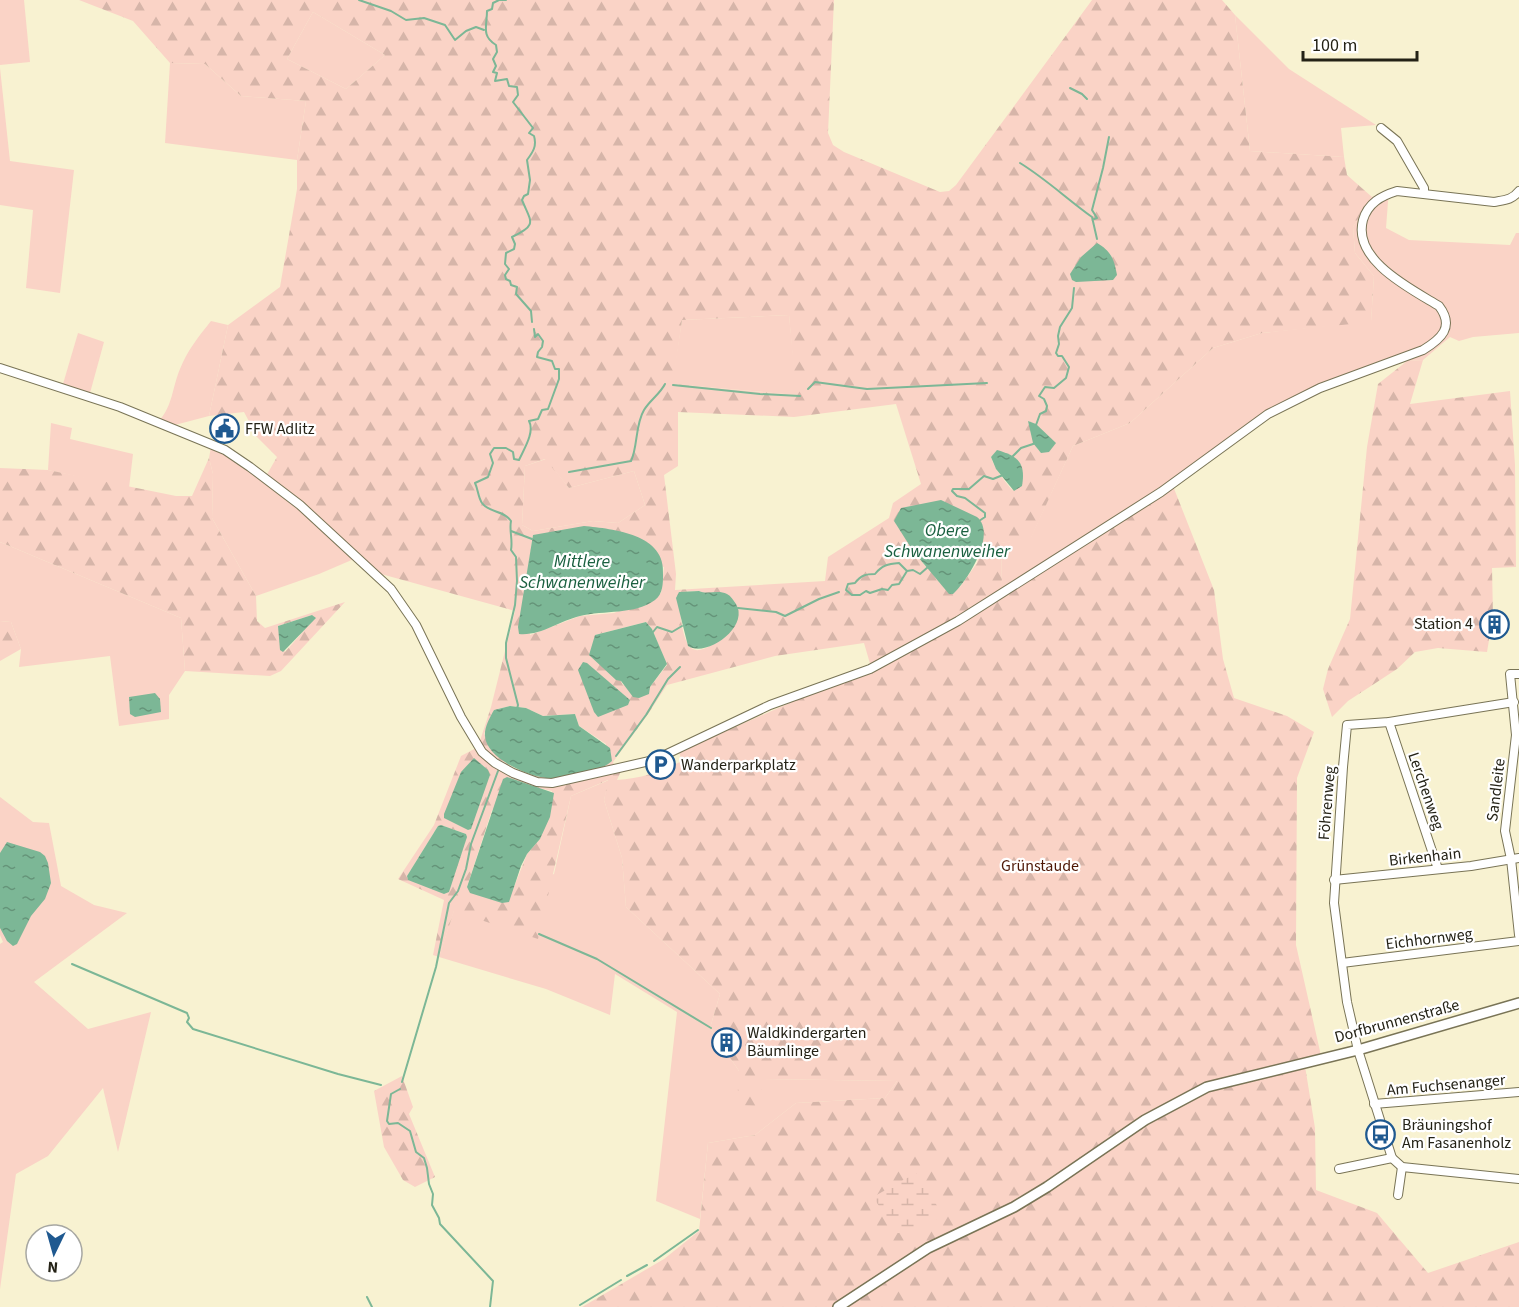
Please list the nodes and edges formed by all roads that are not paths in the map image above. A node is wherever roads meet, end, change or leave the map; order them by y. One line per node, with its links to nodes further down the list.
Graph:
1 (1381, 128): 3 (street)
2 (1519, 192): 3 (street)
3 (1424, 193): 4 (street)
4 (0, 368)
5 (1515, 674): 6 (street, Sandleite)
6 (1514, 702): 7 (street, Föhrenweg); 8 (street, Sandleite)
7 (1389, 722): 9 (street, Lerchenweg); 10 (street, Föhrenweg)
8 (1515, 858): 9 (street, Birkenhain); 11 (street, Sandleite)
9 (1438, 869): 10 (street, Birkenhain)
10 (1334, 880): 14 (street, Föhrenweg)
11 (1517, 908): 12 (street, Sandleite)
12 (1519, 935)
13 (1519, 941): 14 (street, Eichhornweg)
14 (1342, 963): 16 (street, Föhrenweg)
15 (1519, 1003): 16 (street, Dorfbrunnenstraße)
16 (1358, 1050): 18 (street, Föhrenweg); 24 (street, Dorfbrunnenstraße)
17 (1519, 1092): 18 (street, Am Fuchsenanger)
18 (1374, 1104): 19 (street, Föhrenweg)
19 (1392, 1158): 20 (street); 21 (street)
20 (1402, 1167): 22 (street); 23 (street)
21 (1339, 1169)
22 (1519, 1179)
23 (1398, 1195)
24 (838, 1307)

